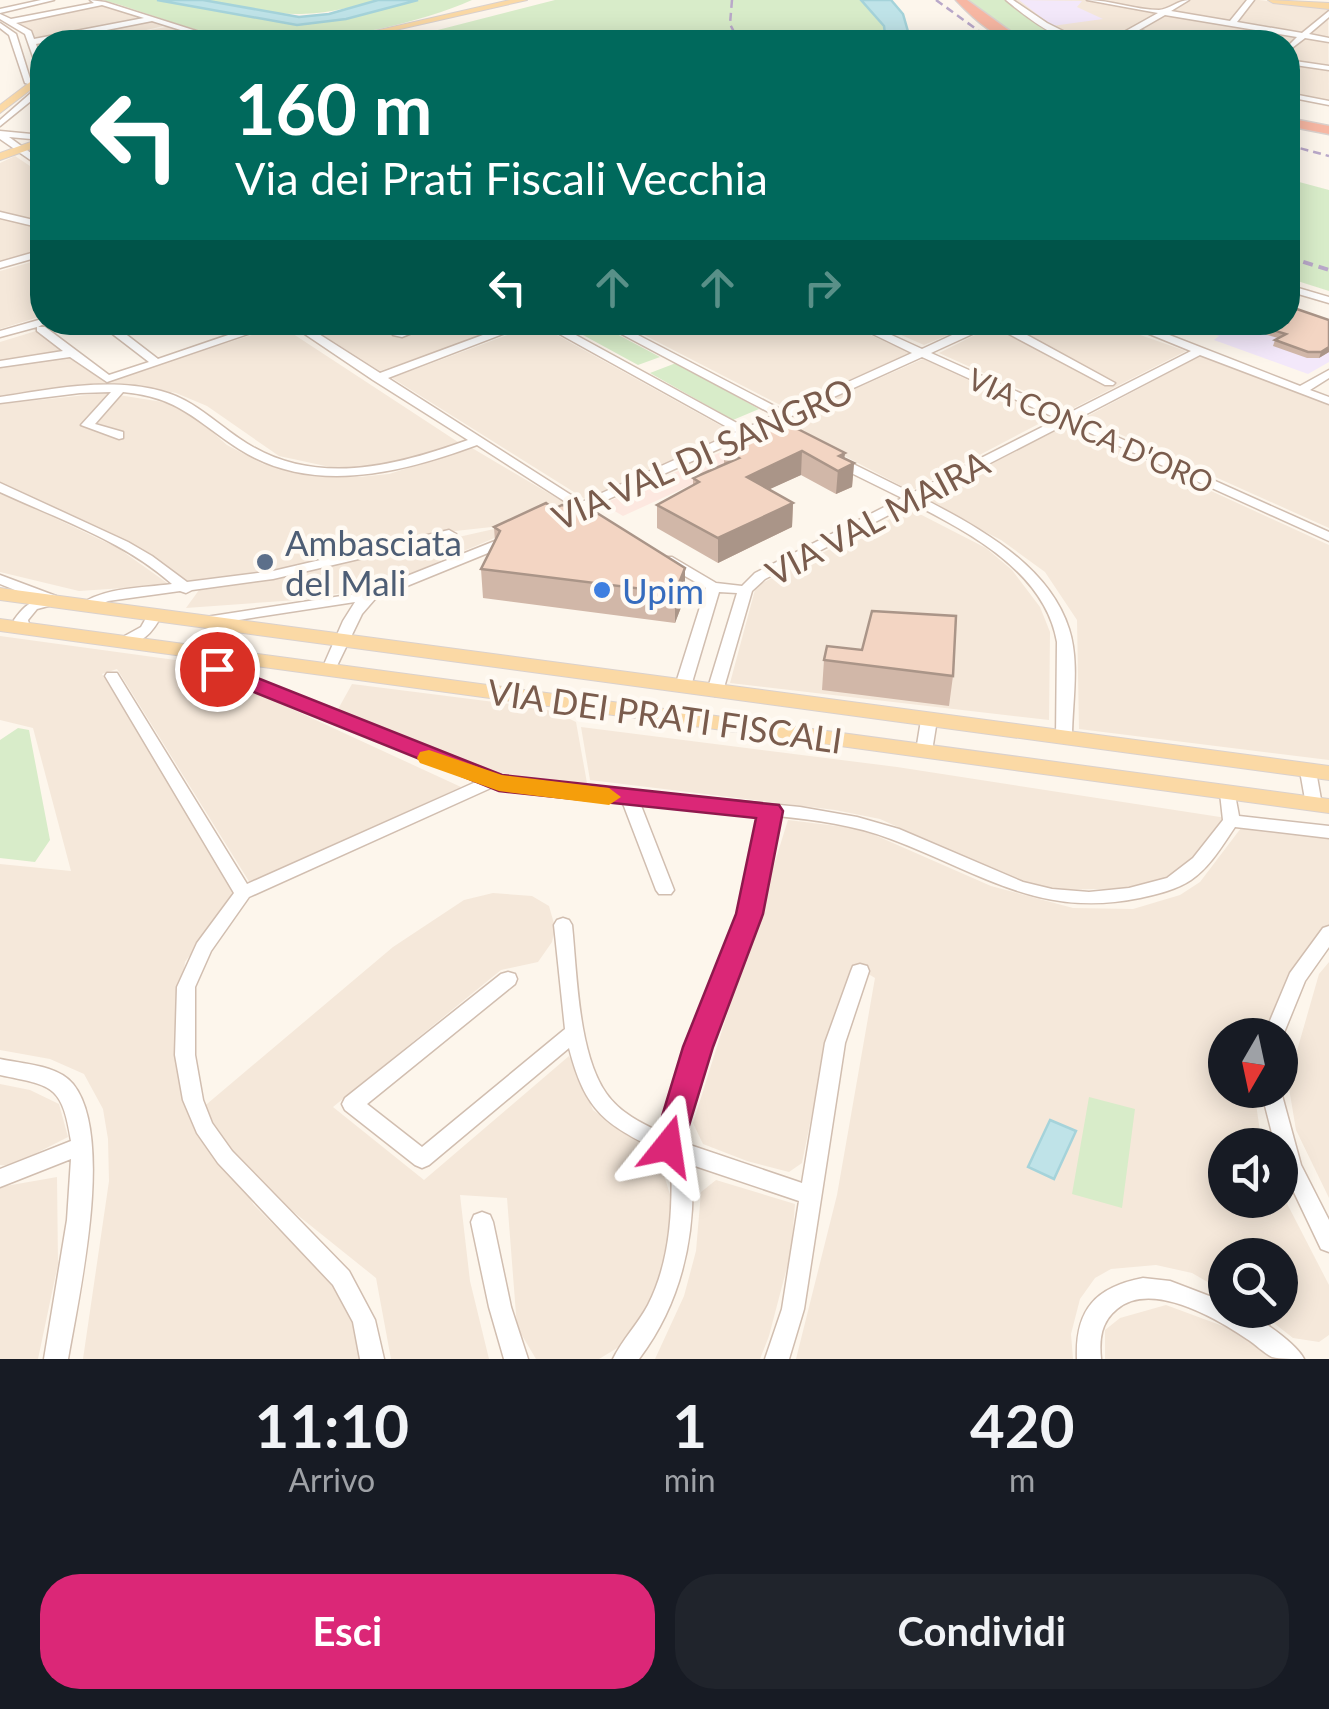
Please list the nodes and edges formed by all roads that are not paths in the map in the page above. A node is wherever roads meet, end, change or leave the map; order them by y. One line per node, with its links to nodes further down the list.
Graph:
1 (51, 0): 15 (street)
2 (93, 0): 12 (street)
3 (522, 0): 22 (main road)
4 (542, 0): 23 (main road)
5 (952, 0): 24 (highway)
6 (960, 0): 25 (highway)
7 (1010, 0): 26 (street)
8 (1090, 0): 14 (street)
9 (1186, 0): 14 (street)
10 (1251, 0): 18 (street)
11 (1273, 0): 13 (main road)
12 (105, 3): 16 (street); 17 (street)
13 (1329, 9): 29 (street)
14 (1165, 13): 18 (street); 27 (street)
15 (0, 14): 17 (street)
16 (154, 18): 20 (street); 21 (street)
17 (14, 22): 30 (street)
18 (1232, 24): 28 (street)
19 (0, 25): 34 (street)
20 (93, 30)
21 (189, 30)
22 (386, 30)
23 (413, 30)
24 (990, 30)
25 (1000, 30)
26 (1055, 30)
27 (1134, 30)
28 (1267, 30)
29 (1302, 36): 31 (street)
30 (30, 40)
31 (1329, 40)
32 (1300, 64): 33 (street)
33 (1329, 68)
34 (29, 82): 38 (main road)
35 (1300, 97): 37 (street)
36 (30, 98): 40 (street)
37 (1329, 103)
38 (0, 110)
39 (1300, 122): 41 (highway)
40 (0, 124)
41 (1329, 128)
42 (0, 135): 43 (street); 45 (street)
43 (30, 138)
44 (30, 144): 45 (main road)
45 (18, 150): 46 (main road); 47 (street)
46 (0, 157)
47 (30, 158)
48 (0, 215): 49 (street)
49 (30, 222)
50 (30, 256): 51 (street)
51 (0, 265)
52 (1300, 292): 53 (street)
53 (1329, 300)
54 (30, 328): 55 (street)
55 (0, 334)
56 (53, 335): 68 (street)
57 (119, 335): 70 (street)
58 (240, 335): 70 (street)
59 (312, 335): 73 (street)
60 (494, 335): 73 (street)
61 (568, 335): 83 (street)
62 (629, 335): 79 (street)
63 (881, 335): 69 (street, VIA CONCA D'ORO)
64 (964, 335): 69 (street, VIA VAL DI SANGRO)
65 (1017, 335): 74 (street)
66 (1158, 335): 67 (street)
67 (1200, 351): 76 (street); 80 (street, VIA VAL MAIRA)
68 (72, 353): 70 (street); 71 (street)
69 (923, 354): 79 (street, VIA VAL DI SANGRO); 80 (street, VIA CONCA D'ORO)
70 (157, 363)
71 (0, 364)
72 (1329, 372): 76 (street)
73 (377, 378): 85 (street)
74 (1110, 384)
75 (120, 389): 78 (street); 84 (street); 85 (street)
76 (1301, 390): 77 (street)
77 (1328, 399)
78 (0, 400)
79 (783, 415): 81 (street, VIA VAL DI SANGRO)
80 (1066, 418): 88 (street, VIA VAL MAIRA); 94 (street, VIA CONCA D'ORO)
81 (764, 423): 82 (street); 83 (street, VIA VAL DI SANGRO)
82 (778, 431)
83 (745, 432): 89 (street, VIA VAL DI SANGRO)
84 (119, 435)
85 (477, 441): 89 (street)
86 (827, 456): 88 (street)
87 (0, 487): 98 (street)
88 (909, 499): 99 (street, VIA VAL MAIRA); 116 (street)
89 (581, 506): 90 (street, VIA VAL DI SANGRO); 91 (street)
90 (548, 521)
91 (609, 524)
92 (530, 530): 101 (street, VIA VAL DI SANGRO)
93 (449, 534): 98 (street)
94 (1329, 538)
95 (660, 555): 97 (street)
96 (0, 579): 102 (street)
97 (713, 587): 99 (street, VIA VAL MAIRA); 113 (street, VIA VAL MAIRA)
98 (186, 589): 103 (street)
99 (745, 590): 114 (street, VIA VAL MAIRA)
100 (0, 594): 102 (main road, VIA DEI PRATI FISCALI)
101 (370, 596): 105 (street, VIA VAL DI SANGRO); 109 (street)
102 (55, 601): 103 (main road, VIA DEI PRATI FISCALI); 107 (street)
103 (87, 605): 104 (main road, VIA DEI PRATI FISCALI)
104 (154, 614): 105 (main road, VIA DEI PRATI FISCALI); 108 (street)
105 (202, 621): 109 (main road, VIA DEI PRATI FISCALI)
106 (0, 625): 107 (main road, VIA DEI PRATI FISCALI)
107 (23, 628): 108 (main road, VIA DEI PRATI FISCALI)
108 (126, 641): 110 (main road, VIA DEI PRATI FISCALI)
109 (342, 641): 111 (street); 113 (main road, VIA DEI PRATI FISCALI)
110 (216, 660): 111 (main road, VIA DEI PRATI FISCALI); 119 (street)
111 (328, 669): 117 (main road, VIA DEI PRATI FISCALI)
112 (112, 676): 127 (street)
113 (682, 686): 114 (main road, VIA DEI PRATI FISCALI)
114 (715, 690): 115 (main road, VIA DEI PRATI FISCALI)
115 (930, 720): 116 (main road, VIA DEI PRATI FISCALI); 117 (street)
116 (1064, 738): 118 (main road, VIA DEI PRATI FISCALI)
117 (924, 751): 120 (main road, VIA DEI PRATI FISCALI)
118 (1318, 772): 122 (street)
119 (491, 781): 121 (street); 127 (street)
120 (1228, 793): 122 (main road, VIA DEI PRATI FISCALI); 124 (street)
121 (630, 799): 123 (street); 126 (street)
122 (1322, 805)
123 (770, 811): 124 (street); 137 (street)
124 (1231, 821): 125 (street)
125 (1329, 832)
126 (665, 890)
127 (243, 893): 143 (street)
128 (562, 925): 133 (street)
129 (1329, 933): 132 (street)
130 (860, 972): 139 (street)
131 (508, 978): 133 (street)
132 (1281, 1018)
133 (575, 1032): 137 (street)
134 (0, 1068): 136 (street)
135 (1276, 1108): 141 (street)
136 (80, 1146): 138 (street); 142 (street)
137 (674, 1149): 139 (street); 145 (street)
138 (0, 1178)
139 (810, 1195): 146 (street)
140 (482, 1222): 144 (street)
141 (1329, 1242)
142 (56, 1359)
143 (372, 1359)
144 (516, 1359)
145 (625, 1359)
146 (777, 1359)
147 (1089, 1359): 148 (street)
148 (1292, 1359)

